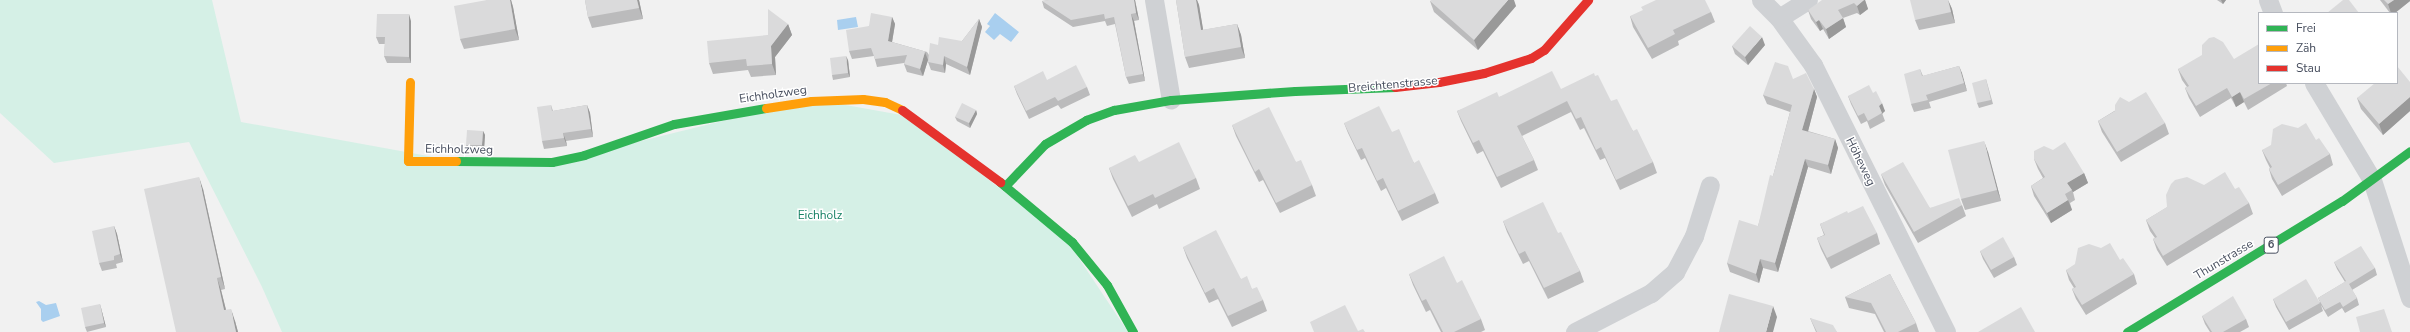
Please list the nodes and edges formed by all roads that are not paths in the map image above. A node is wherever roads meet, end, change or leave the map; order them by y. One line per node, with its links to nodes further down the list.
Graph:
1 (1154, 0): 10 (street)
2 (1588, 0): 10 (street, Breichtenstrasse)
3 (1761, 0): 7 (street, Höheweg)
4 (1808, 0): 7 (street)
5 (2268, 0): 6 (street)
6 (2273, 12)
7 (1779, 18): 18 (street, Höheweg)
8 (410, 82): 14 (street, Eichholzweg)
9 (2315, 84): 12 (street)
10 (1171, 100): 14 (street, Breichtenstrasse)
11 (2410, 151): 12 (street, Thunstrasse / 6)
12 (2372, 180): 15 (street); 19 (street, Thunstrasse / 6)
13 (1710, 185): 17 (street)
14 (1005, 186): 16 (street, Eichholzweg)
15 (2410, 298)
16 (1133, 332)
17 (1575, 332)
18 (1946, 332)
19 (2127, 332)

